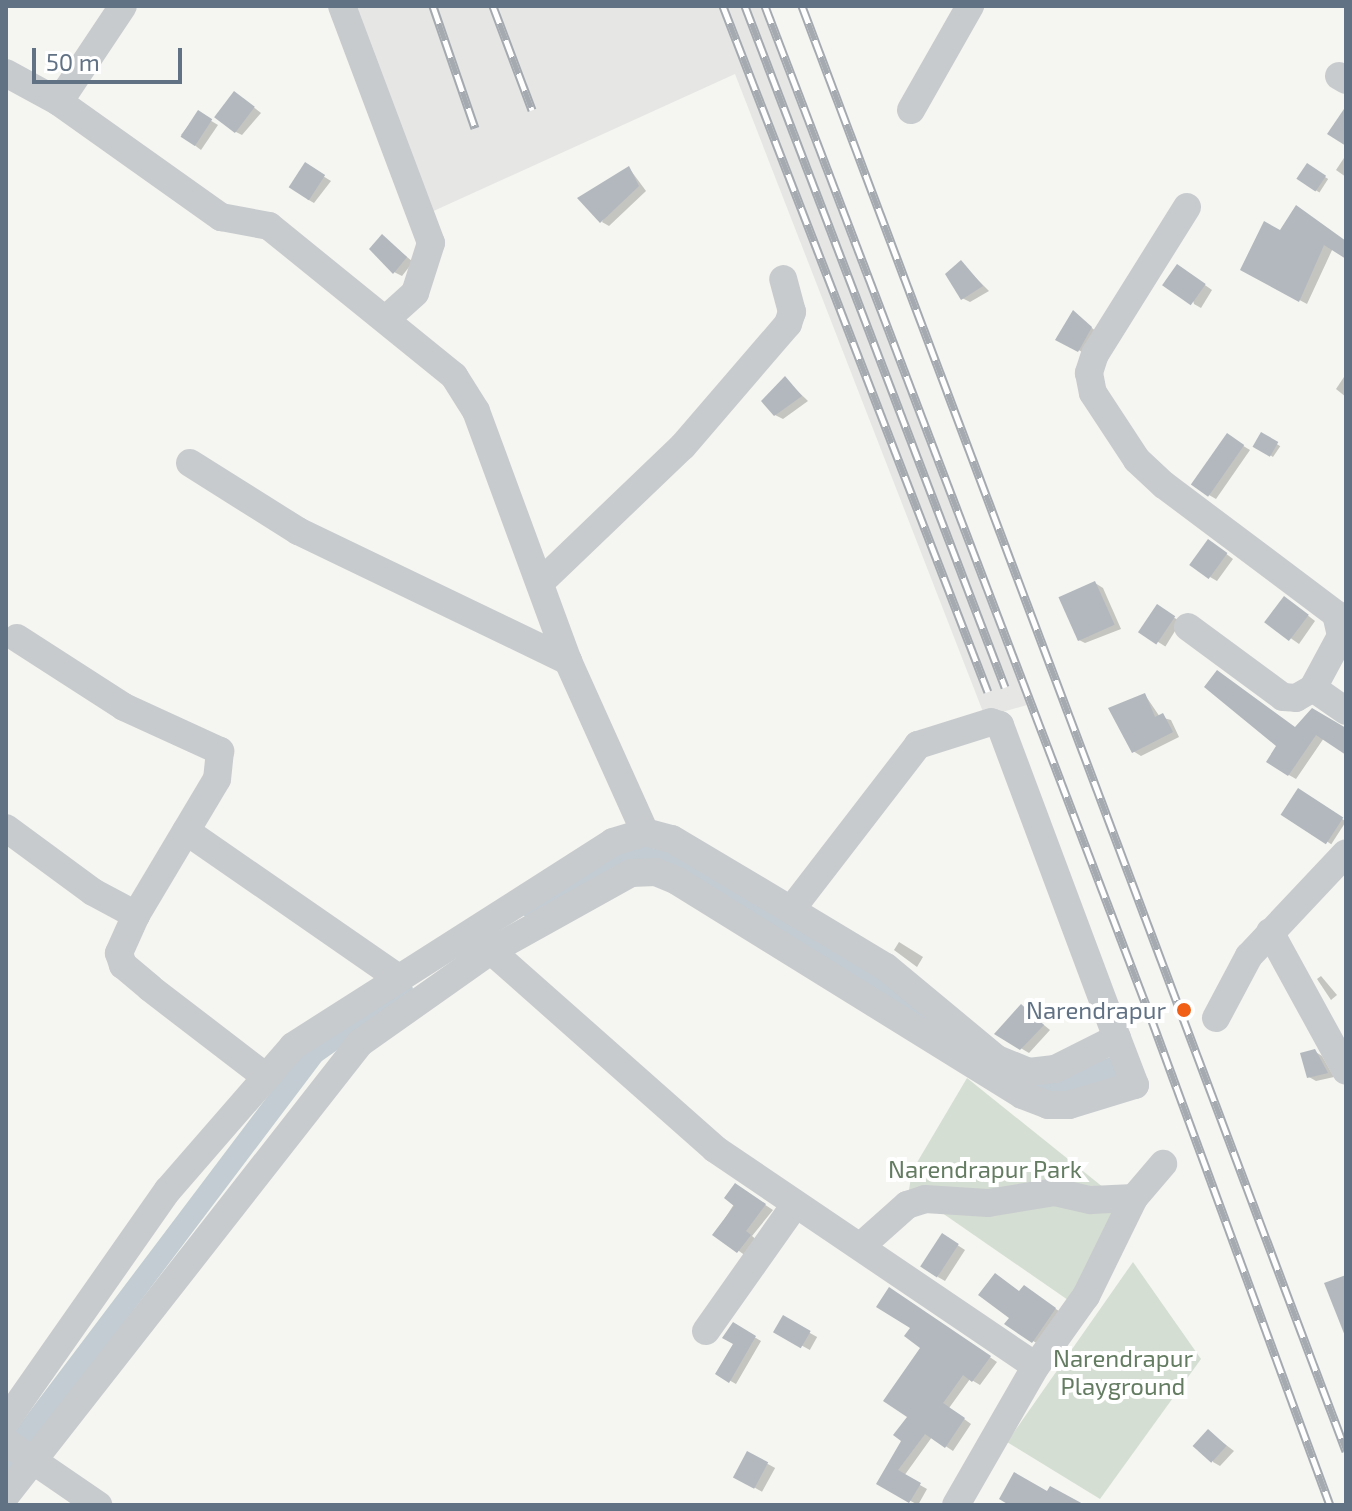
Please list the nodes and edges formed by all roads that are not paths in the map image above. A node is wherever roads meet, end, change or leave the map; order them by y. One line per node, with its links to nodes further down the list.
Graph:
1 (123, 6): 5 (street)
2 (342, 6): 9 (street)
3 (970, 6): 6 (street)
4 (6, 73): 5 (street)
5 (59, 102): 9 (street)
6 (911, 110)
7 (1187, 207): 15 (street)
8 (783, 279): 11 (street)
9 (386, 319): 11 (street)
10 (190, 463): 14 (street)
11 (542, 581): 14 (street)
12 (1188, 627): 15 (street)
13 (17, 638): 18 (street)
14 (568, 661): 19 (street)
15 (1313, 688): 16 (street)
16 (1346, 711)
17 (6, 828): 22 (street)
18 (186, 831): 22 (street); 25 (street)
19 (645, 832): 21 (street); 24 (street)
20 (1346, 853): 23 (street)
21 (791, 910): 27 (street); 27 (street)
22 (136, 915): 29 (street)
23 (1270, 932): 26 (street); 28 (street)
24 (480, 942): 25 (street); 27 (street); 32 (street); 37 (street)
25 (398, 978): 29 (street)
26 (1216, 1018)
27 (1117, 1038)
28 (1346, 1071)
29 (266, 1077): 36 (street)
30 (1163, 1164): 31 (street)
31 (1134, 1198): 33 (street); 35 (street)
32 (795, 1205): 33 (street); 34 (street)
33 (861, 1246): 35 (street)
34 (706, 1331)
35 (1036, 1366): 40 (street)
36 (6, 1421)
37 (17, 1450): 38 (street); 39 (street)
38 (6, 1495)
39 (98, 1505)
40 (956, 1505)

